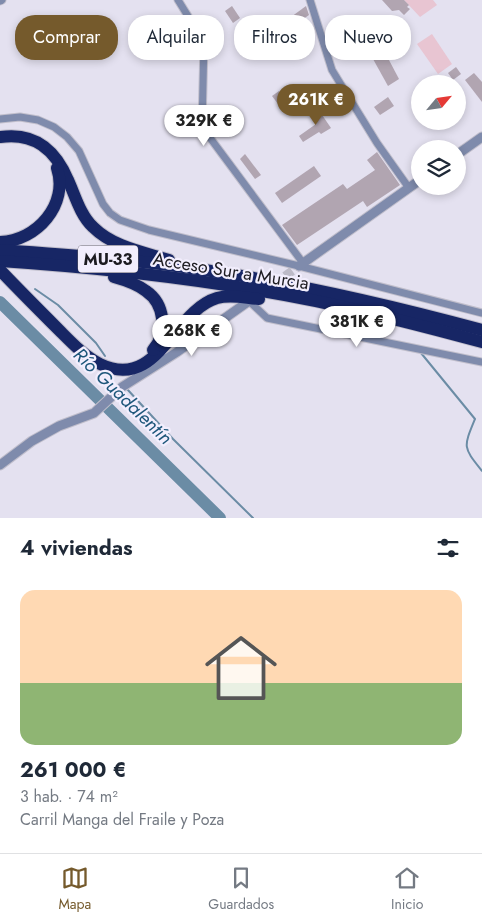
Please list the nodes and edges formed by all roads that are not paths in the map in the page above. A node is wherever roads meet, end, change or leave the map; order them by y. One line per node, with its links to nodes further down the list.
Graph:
1 (178, 0): 12 (street)
2 (310, 0): 9 (street)
3 (0, 119): 12 (street)
4 (0, 137): 6 (highway)
5 (482, 137): 7 (street)
6 (44, 146): 10 (highway); 14 (highway)
7 (466, 148)
8 (411, 186): 9 (street)
9 (408, 188): 12 (street)
10 (2, 251): 11 (highway, Acceso Sur a Murcia / MU-33); 14 (highway, Acceso Sur a Murcia / MU-33)
11 (52, 265): 17 (highway, Acceso Sur a Murcia / MU-33); 21 (highway)
12 (301, 265): 16 (street)
13 (0, 271): 21 (highway)
14 (210, 271): 18 (highway, Acceso Sur a Murcia / MU-33)
15 (249, 302): 20 (street); 22 (street)
16 (482, 313)
17 (379, 316): 19 (highway, Acceso Sur a Murcia / MU-33); 21 (highway)
18 (482, 330)
19 (482, 342)
20 (482, 362)
21 (118, 369)
22 (0, 465)

